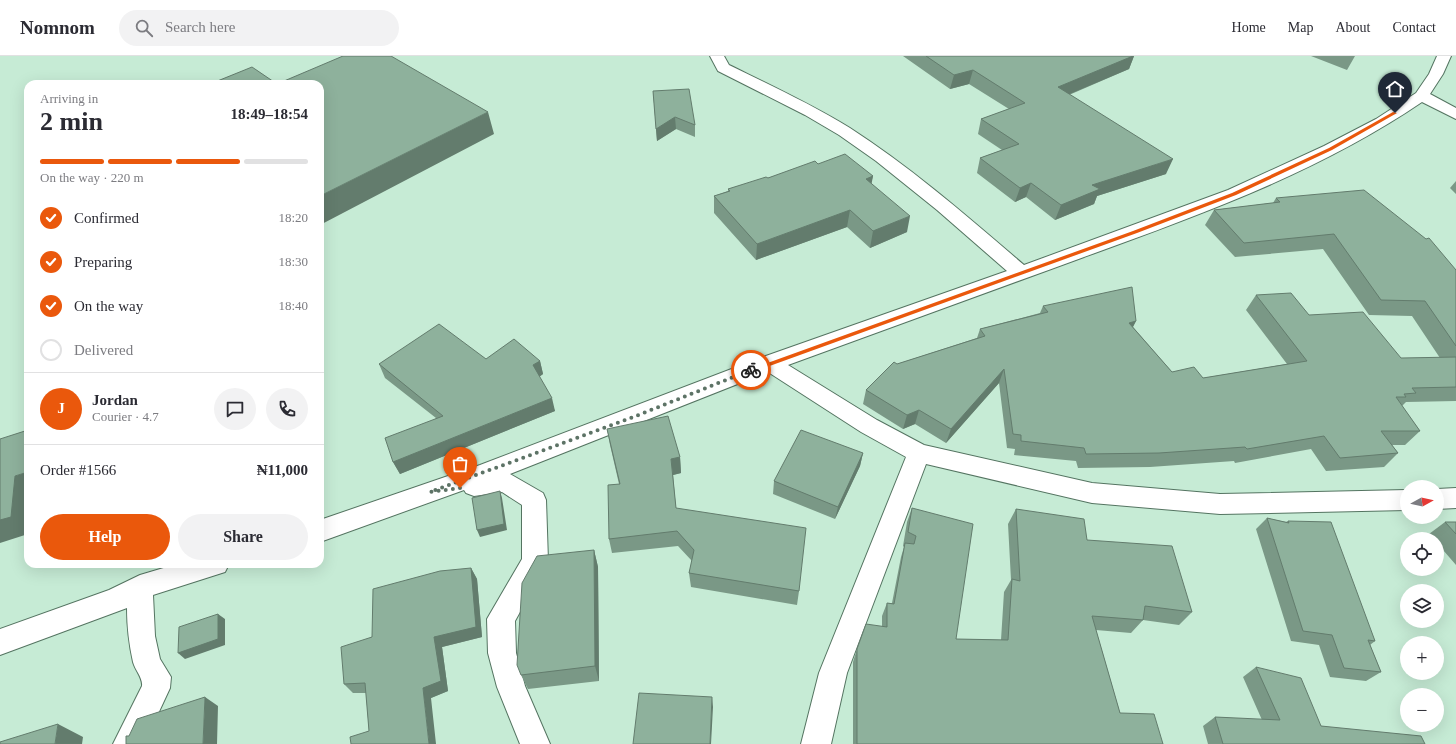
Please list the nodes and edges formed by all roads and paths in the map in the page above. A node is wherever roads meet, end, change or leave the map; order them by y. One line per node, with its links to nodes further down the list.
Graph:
1 (717, 56): 5 (street)
2 (1444, 56): 3 (street)
3 (1421, 96): 4 (street); 5 (street)
4 (1456, 114)
5 (1021, 272): 6 (street)
6 (770, 363): 7 (street); 8 (street)
7 (919, 453): 11 (street); 18 (street)
8 (430, 492): 12 (street); 17 (street)
9 (1456, 498): 10 (street)
10 (1444, 499)
11 (1400, 500)
12 (324, 530)
13 (203, 568): 14 (street)
14 (140, 587): 15 (street); 16 (street)
15 (0, 642)
16 (128, 744)
17 (535, 744)
18 (816, 744)

